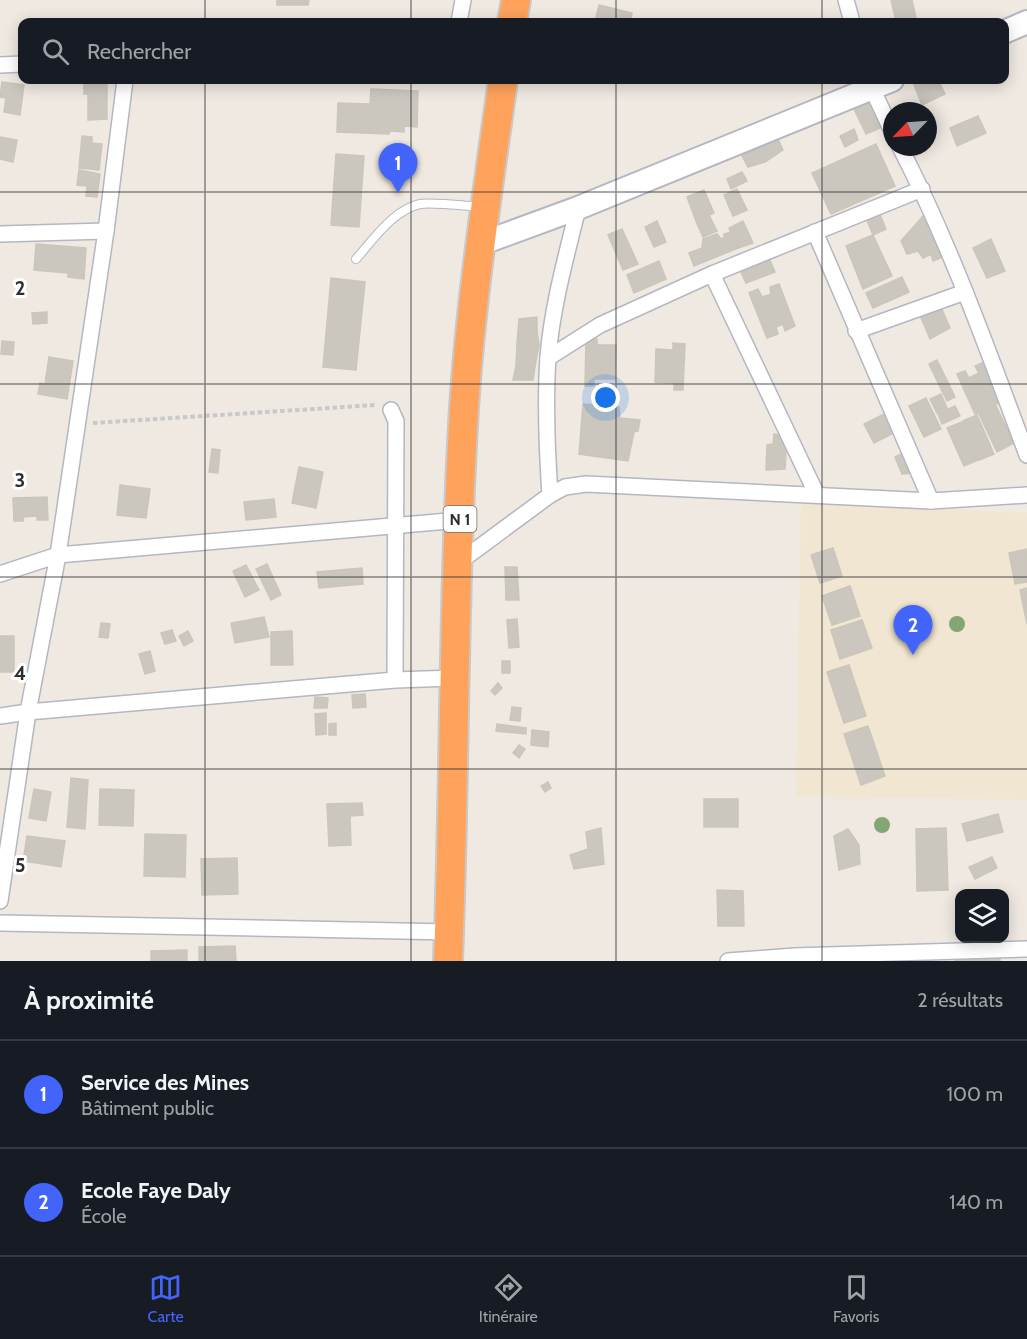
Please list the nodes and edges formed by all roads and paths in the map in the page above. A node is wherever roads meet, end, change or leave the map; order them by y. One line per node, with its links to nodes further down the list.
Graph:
1 (463, 0): 4 (street)
2 (516, 0): 5 (highway)
3 (846, 0): 6 (street)
4 (460, 18)
5 (513, 18)
6 (851, 18)
7 (1027, 22): 8 (street)
8 (1009, 30)
9 (18, 64): 10 (street)
10 (0, 65)
11 (124, 84): 19 (street)
12 (501, 84): 17 (highway, N 1)
13 (869, 84): 14 (street); 18 (street)
14 (883, 113)
15 (905, 156): 16 (street)
16 (922, 189): 20 (street); 25 (street)
17 (485, 207): 22 (highway, N 1); 23 (lane)
18 (578, 208): 22 (street); 27 (street)
19 (106, 231): 21 (street); 29 (street)
20 (815, 232): 24 (street); 26 (street)
21 (0, 234)
22 (480, 243): 35 (highway, N 1)
23 (356, 259)
24 (712, 274): 27 (street); 32 (street)
25 (965, 292): 26 (street); 30 (street)
26 (856, 331): 34 (street)
27 (548, 358): 31 (street)
28 (391, 410): 29 (path); 36 (street)
29 (78, 424): 37 (street)
30 (1027, 455)
31 (550, 495): 32 (street); 38 (street)
32 (817, 495): 34 (street)
33 (1027, 495): 34 (street)
34 (931, 501)
35 (460, 520): 36 (street); 38 (highway, N 1)
36 (396, 524): 37 (street); 41 (street)
37 (58, 555): 39 (street); 42 (street)
38 (458, 563): 40 (highway, N 1)
39 (0, 574)
40 (454, 678): 41 (street); 46 (highway, N 1)
41 (395, 680): 42 (street)
42 (28, 712): 43 (street); 44 (street)
43 (0, 716)
44 (0, 901)
45 (0, 923): 46 (street)
46 (450, 932): 48 (highway, N 1)
47 (1027, 949): 49 (street)
48 (448, 961)
49 (728, 961)

